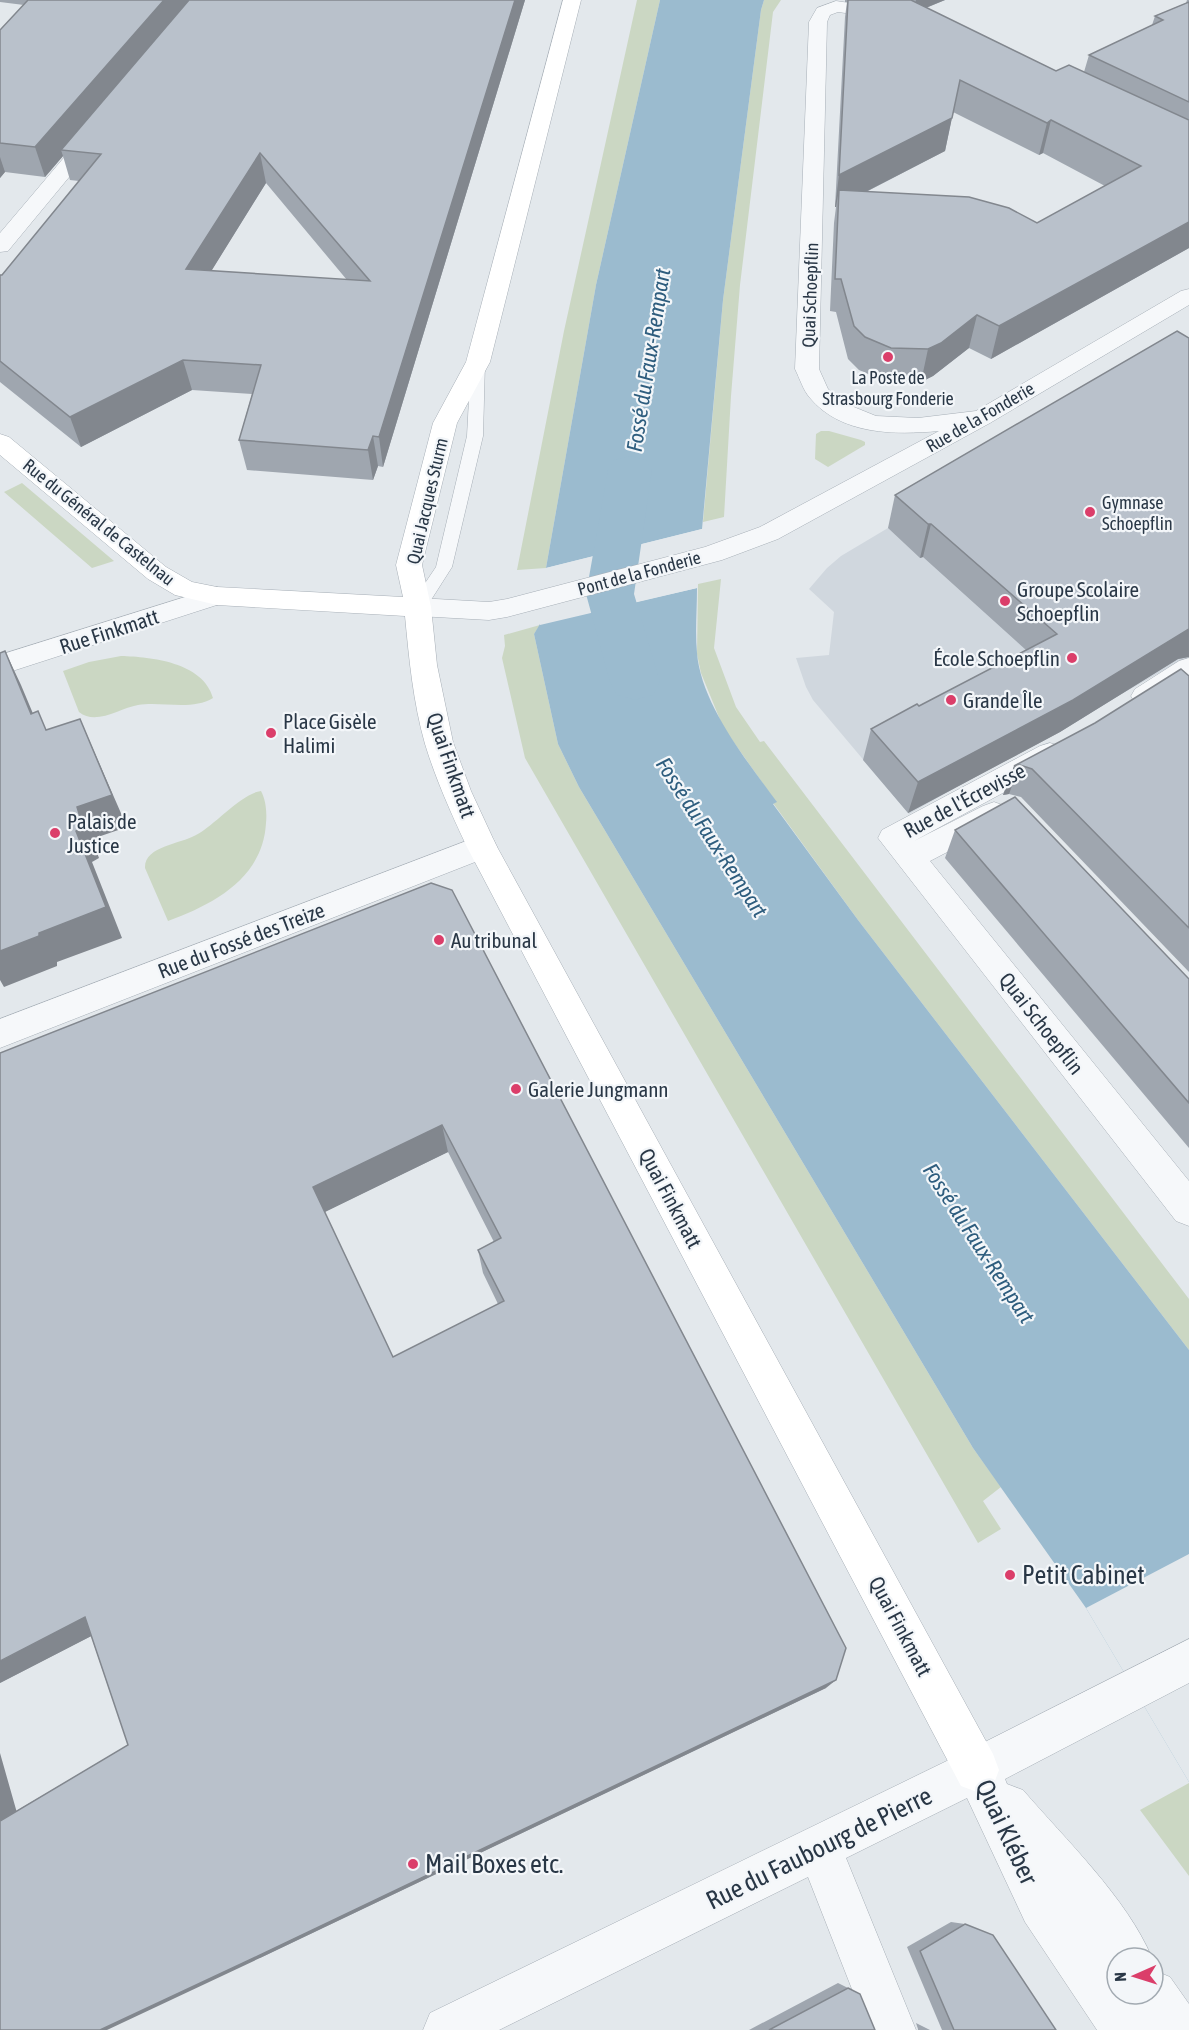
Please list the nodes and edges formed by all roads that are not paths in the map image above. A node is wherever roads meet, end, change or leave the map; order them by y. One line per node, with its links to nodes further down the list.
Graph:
1 (572, 0): 8 (street, Quai Jacques Sturm)
2 (906, 17): 9 (street, Quai Schoepflin)
3 (106, 121): 4 (street)
4 (0, 246)
5 (1189, 296): 6 (street, Rue de la Fonderie)
6 (1127, 331): 7 (street); 9 (street, Rue de la Fonderie)
7 (1148, 343)
8 (478, 362): 13 (lane, Quai Jacques Sturm); 13 (street, Quai Jacques Sturm)
9 (982, 418): 11 (street, Rue de la Fonderie)
10 (0, 442): 12 (street, Rue du Général de Castelnau)
11 (769, 533): 13 (street, Pont de la Fonderie)
12 (217, 596): 13 (street, Rue du Général de Castelnau); 14 (street, Rue Finkmatt)
13 (418, 607): 19 (street, Quai Finkmatt)
14 (0, 665)
15 (1182, 682): 16 (street)
16 (1120, 711)
17 (1071, 742): 20 (street, Rue de l'Écrevisse)
18 (1024, 825): 20 (street)
19 (482, 847): 21 (street, Rue du Fossé des Treize); 24 (street, Quai Finkmatt)
20 (902, 848): 22 (street, Quai Schoepflin)
21 (0, 1034)
22 (1189, 1209)
23 (1189, 1660): 24 (street, Rue du Faubourg de Pierre)
24 (977, 1770): 25 (street, Rue du Faubourg de Pierre); 26 (street, Quai Kléber); 30 (street, Quai Kléber)
25 (819, 1848): 28 (street, Rue du Faubourg de Pierre); 29 (street)
26 (1120, 1946)
27 (1161, 2006): 31 (street)
28 (447, 2030)
29 (892, 2030)
30 (1126, 2030)
31 (1178, 2030)

